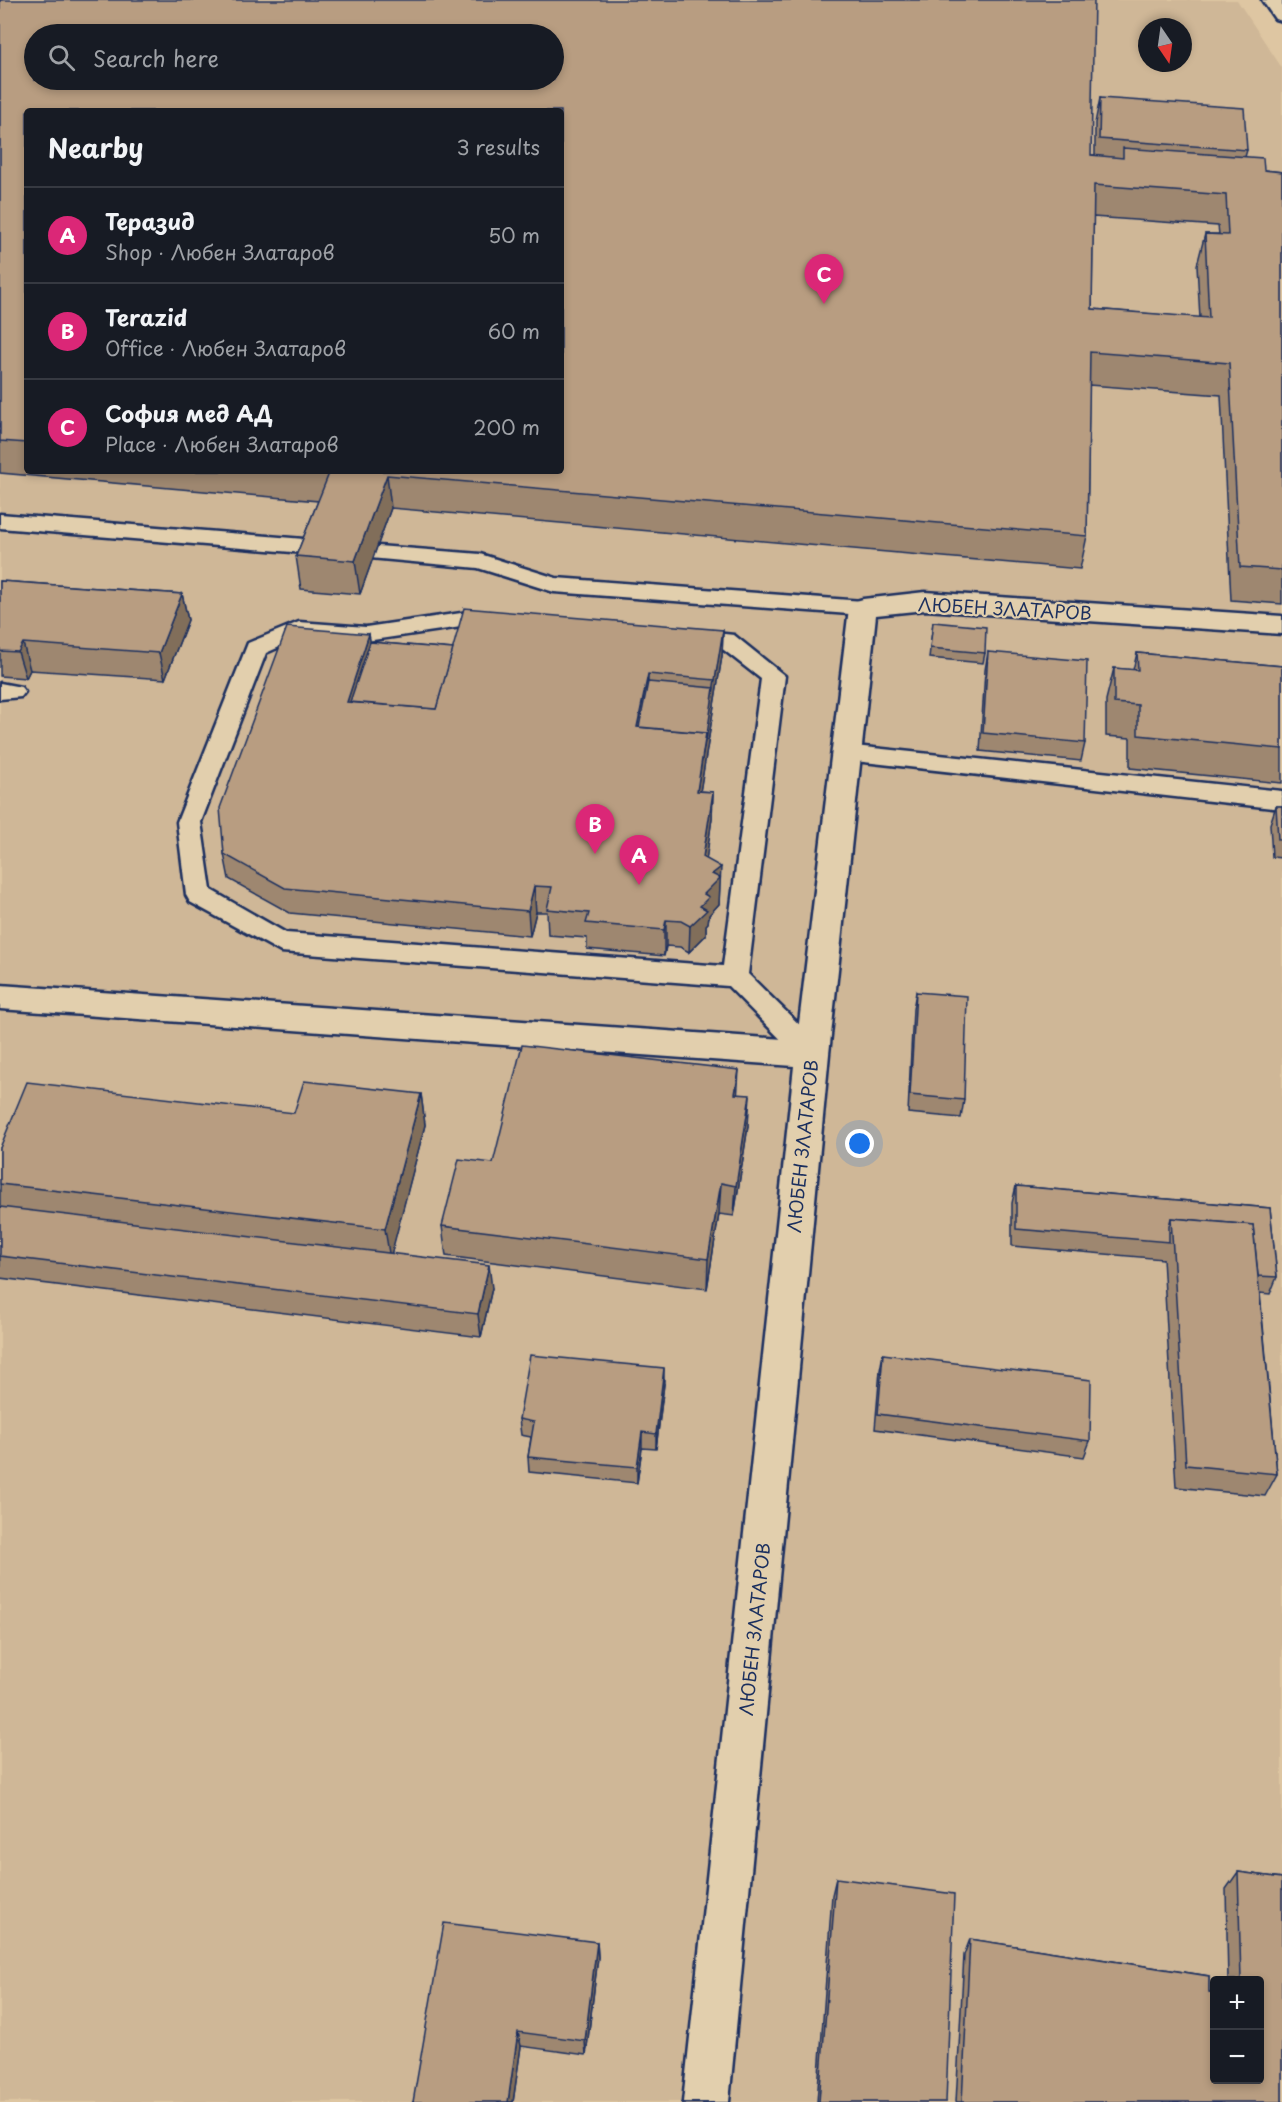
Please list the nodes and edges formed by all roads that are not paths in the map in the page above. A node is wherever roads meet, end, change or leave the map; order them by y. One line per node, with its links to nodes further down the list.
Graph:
1 (1272, 0): 2 (street)
2 (1282, 15)
3 (0, 521): 4 (lane)
4 (316, 548)
5 (378, 553): 6 (lane)
6 (862, 608): 8 (street, ЛЮБЕН ЗЛАТАРОВ); 10 (street, ЛЮБЕН ЗЛАТАРОВ)
7 (515, 622): 12 (lane)
8 (1282, 625)
9 (667, 635): 12 (lane)
10 (845, 753): 11 (lane); 14 (street, ЛЮБЕН ЗЛАТАРОВ)
11 (1282, 800)
12 (735, 977): 14 (lane)
13 (0, 997): 14 (street)
14 (812, 1054): 15 (street, ЛЮБЕН ЗЛАТАРОВ)
15 (706, 2102)

